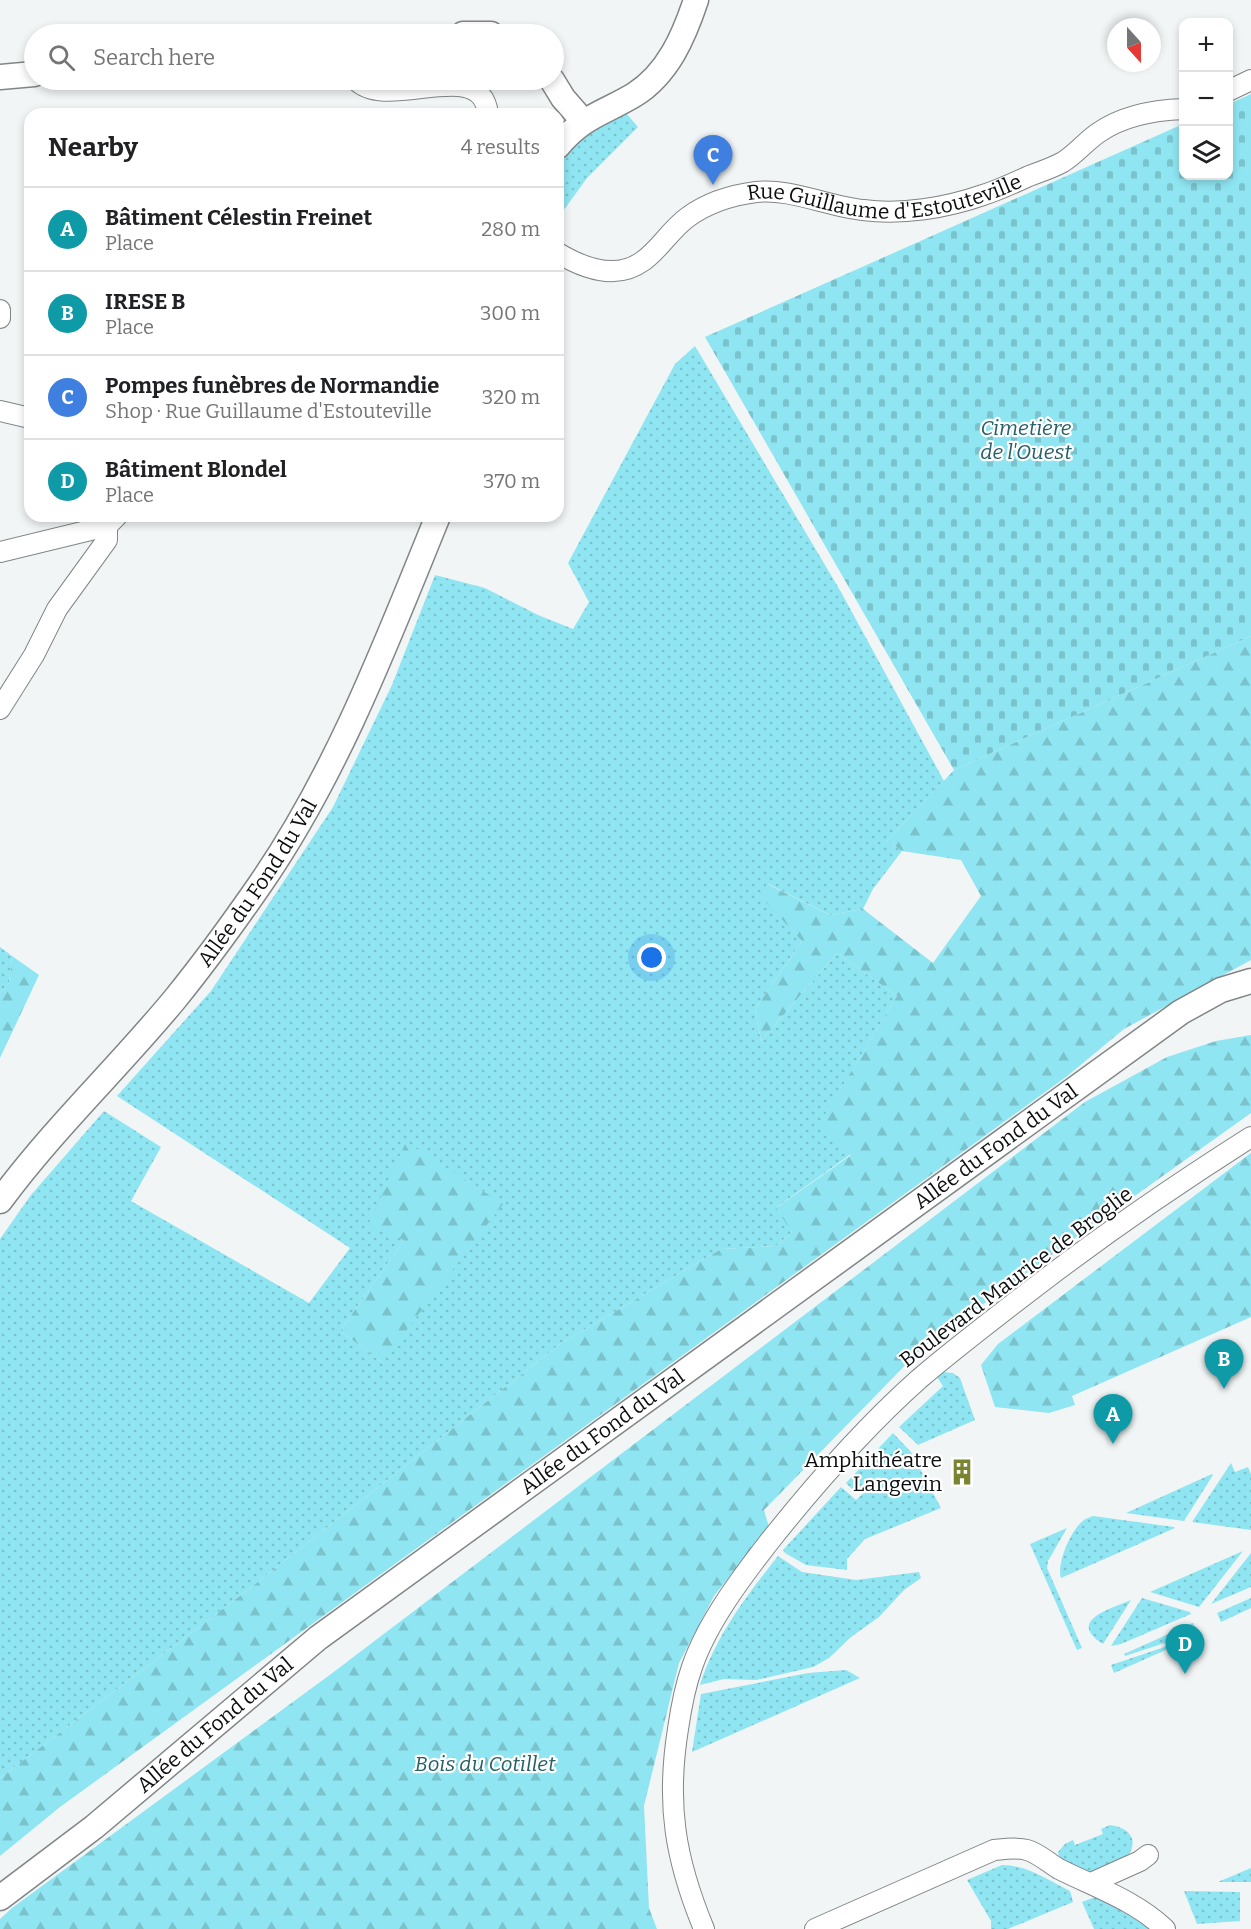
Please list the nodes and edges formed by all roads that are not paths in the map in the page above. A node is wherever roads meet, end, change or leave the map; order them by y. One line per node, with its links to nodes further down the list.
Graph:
1 (696, 0): 12 (street)
2 (24, 75): 3 (street)
3 (0, 77)
4 (1251, 80): 5 (street)
5 (1233, 89)
6 (374, 90): 7 (street)
7 (407, 90)
8 (476, 90): 10 (street)
9 (558, 90): 12 (street)
10 (487, 108)
11 (1179, 110): 14 (street, Rue Guillaume d'Estouteville)
12 (583, 121): 13 (street)
13 (564, 140)
14 (564, 256)
15 (0, 310): 16 (street)
16 (0, 318)
17 (0, 411): 18 (street)
18 (24, 417)
19 (108, 522): 22 (street)
20 (112, 522): 23 (street)
21 (436, 522): 28 (street, Allée du Fond du Val)
22 (0, 552)
23 (0, 709)
24 (1251, 981): 25 (street, Allée du Fond du Val)
25 (1221, 990): 26 (street); 31 (street, Allée du Fond du Val)
26 (1251, 991)
27 (1251, 1137): 32 (street, Boulevard Maurice de Broglie)
28 (0, 1201)
29 (1148, 1855): 30 (street)
30 (1091, 1883): 33 (street); 34 (street)
31 (0, 1898)
32 (704, 1929)
33 (815, 1929)
34 (1165, 1929)

